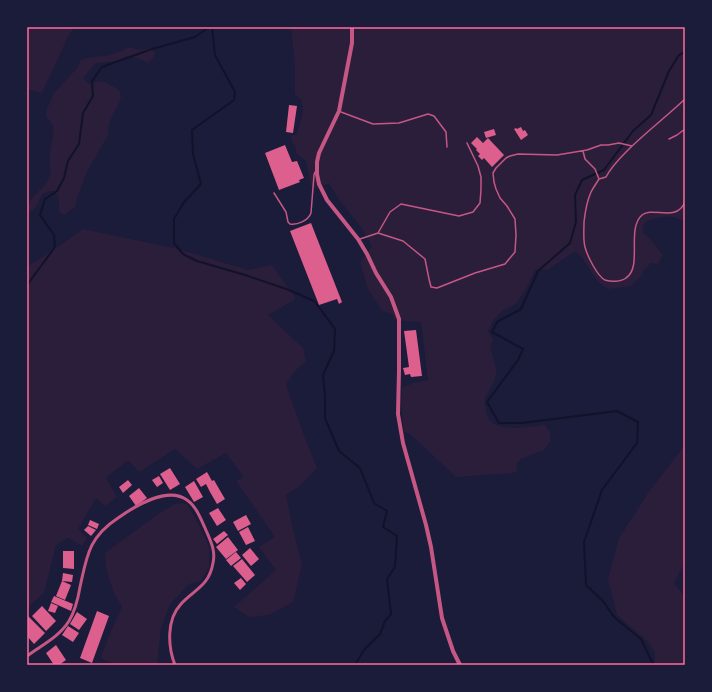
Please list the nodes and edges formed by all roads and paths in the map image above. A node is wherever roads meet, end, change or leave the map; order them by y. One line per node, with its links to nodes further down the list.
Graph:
1 (352, 27): 3 (street)
2 (685, 99): 7 (lane)
3 (339, 111): 8 (lane); 10 (street)
4 (685, 129): 5 (lane)
5 (669, 139)
6 (467, 143): 14 (lane)
7 (632, 146): 9 (lane); 11 (lane)
8 (447, 147)
9 (583, 151): 11 (lane); 14 (lane)
10 (317, 168): 12 (lane); 15 (street)
11 (599, 179): 13 (lane)
12 (274, 193)
13 (685, 202)
14 (378, 233): 15 (lane)
15 (358, 239): 18 (street)
16 (27, 656): 17 (street)
17 (175, 665)
18 (460, 665)

